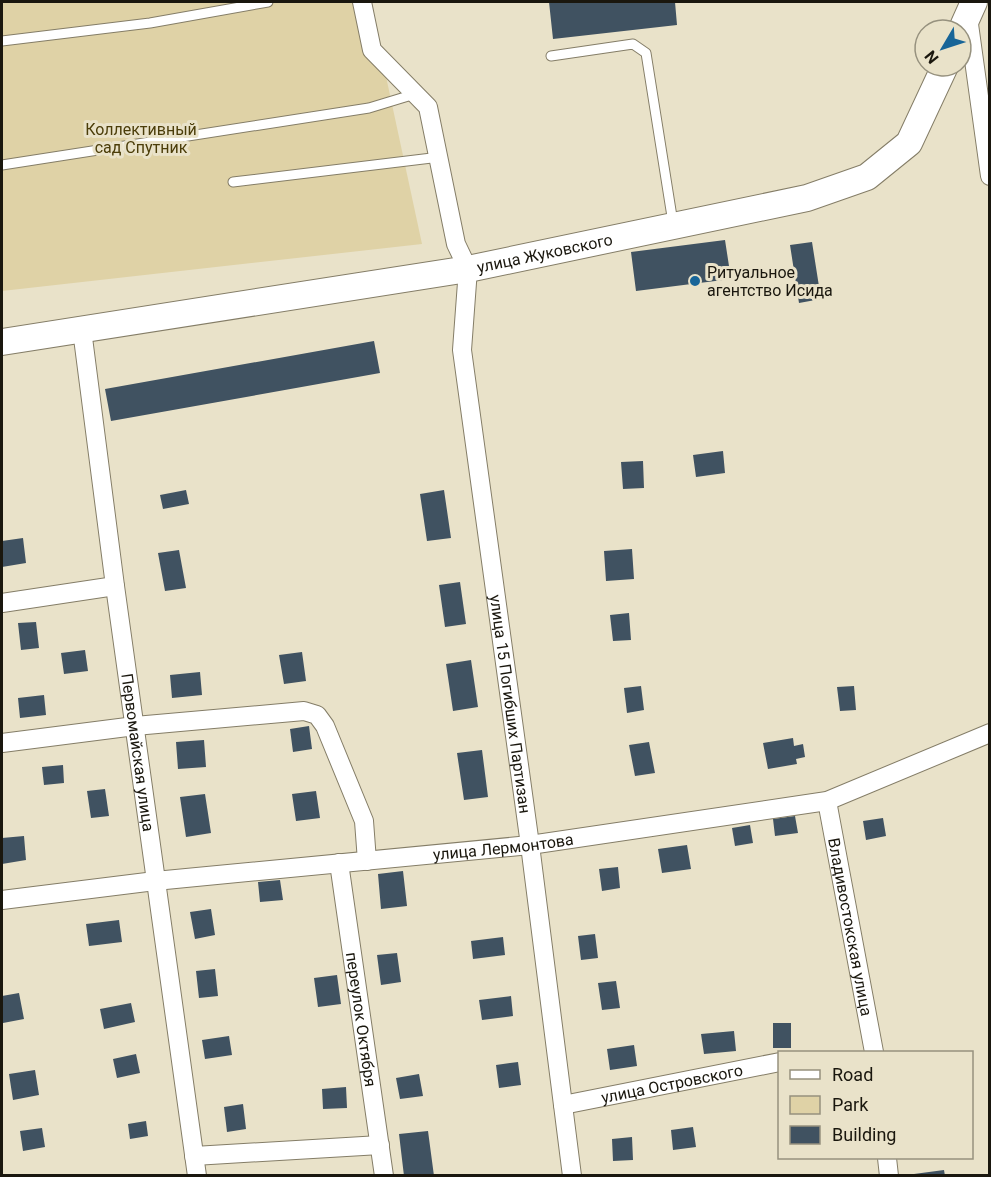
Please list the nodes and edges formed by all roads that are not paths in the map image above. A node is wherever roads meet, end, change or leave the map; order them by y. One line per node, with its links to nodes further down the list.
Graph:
1 (268, 2): 4 (lane)
2 (362, 2): 7 (street)
3 (967, 17): 10 (street)
4 (2, 41)
5 (551, 56): 12 (lane)
6 (939, 78): 12 (street, улица Жуковского)
7 (415, 94): 8 (street); 9 (lane)
8 (440, 157): 11 (lane); 13 (street)
9 (2, 165)
10 (990, 176)
11 (233, 182)
12 (673, 226): 13 (street, улица Жуковского)
13 (468, 269): 14 (street, улица Жуковского); 22 (street, улица 15 Погибших Партизан)
14 (82, 330): 15 (street, улица Жуковского); 16 (street, Первомайская улица)
15 (2, 342)
16 (115, 586): 17 (street); 18 (street, Первомайская улица)
17 (2, 603)
18 (135, 726): 20 (street); 23 (street); 25 (street, Первомайская улица)
19 (990, 733): 21 (street, улица Лермонтова)
20 (2, 743)
21 (827, 801): 22 (street, улица Лермонтова); 27 (street, Владивостокская улица)
22 (530, 845): 23 (street, улица Лермонтова); 29 (street, улица 15 Погибших Партизан)
23 (368, 861): 24 (street, улица Лермонтова)
24 (339, 863): 25 (street, улица Лермонтова); 30 (street, переулок Октября)
25 (155, 880): 26 (street, улица Лермонтова); 31 (street, Первомайская улица)
26 (2, 900)
27 (874, 1051)
28 (778, 1062): 29 (street, улица Островского)
29 (563, 1105): 35 (street, улица 15 Погибших Партизан)
30 (380, 1145): 31 (street); 34 (street, переулок Октября)
31 (194, 1156): 33 (street, Первомайская улица)
32 (887, 1159): 36 (street)
33 (197, 1176)
34 (384, 1176)
35 (572, 1176)
36 (889, 1176)

